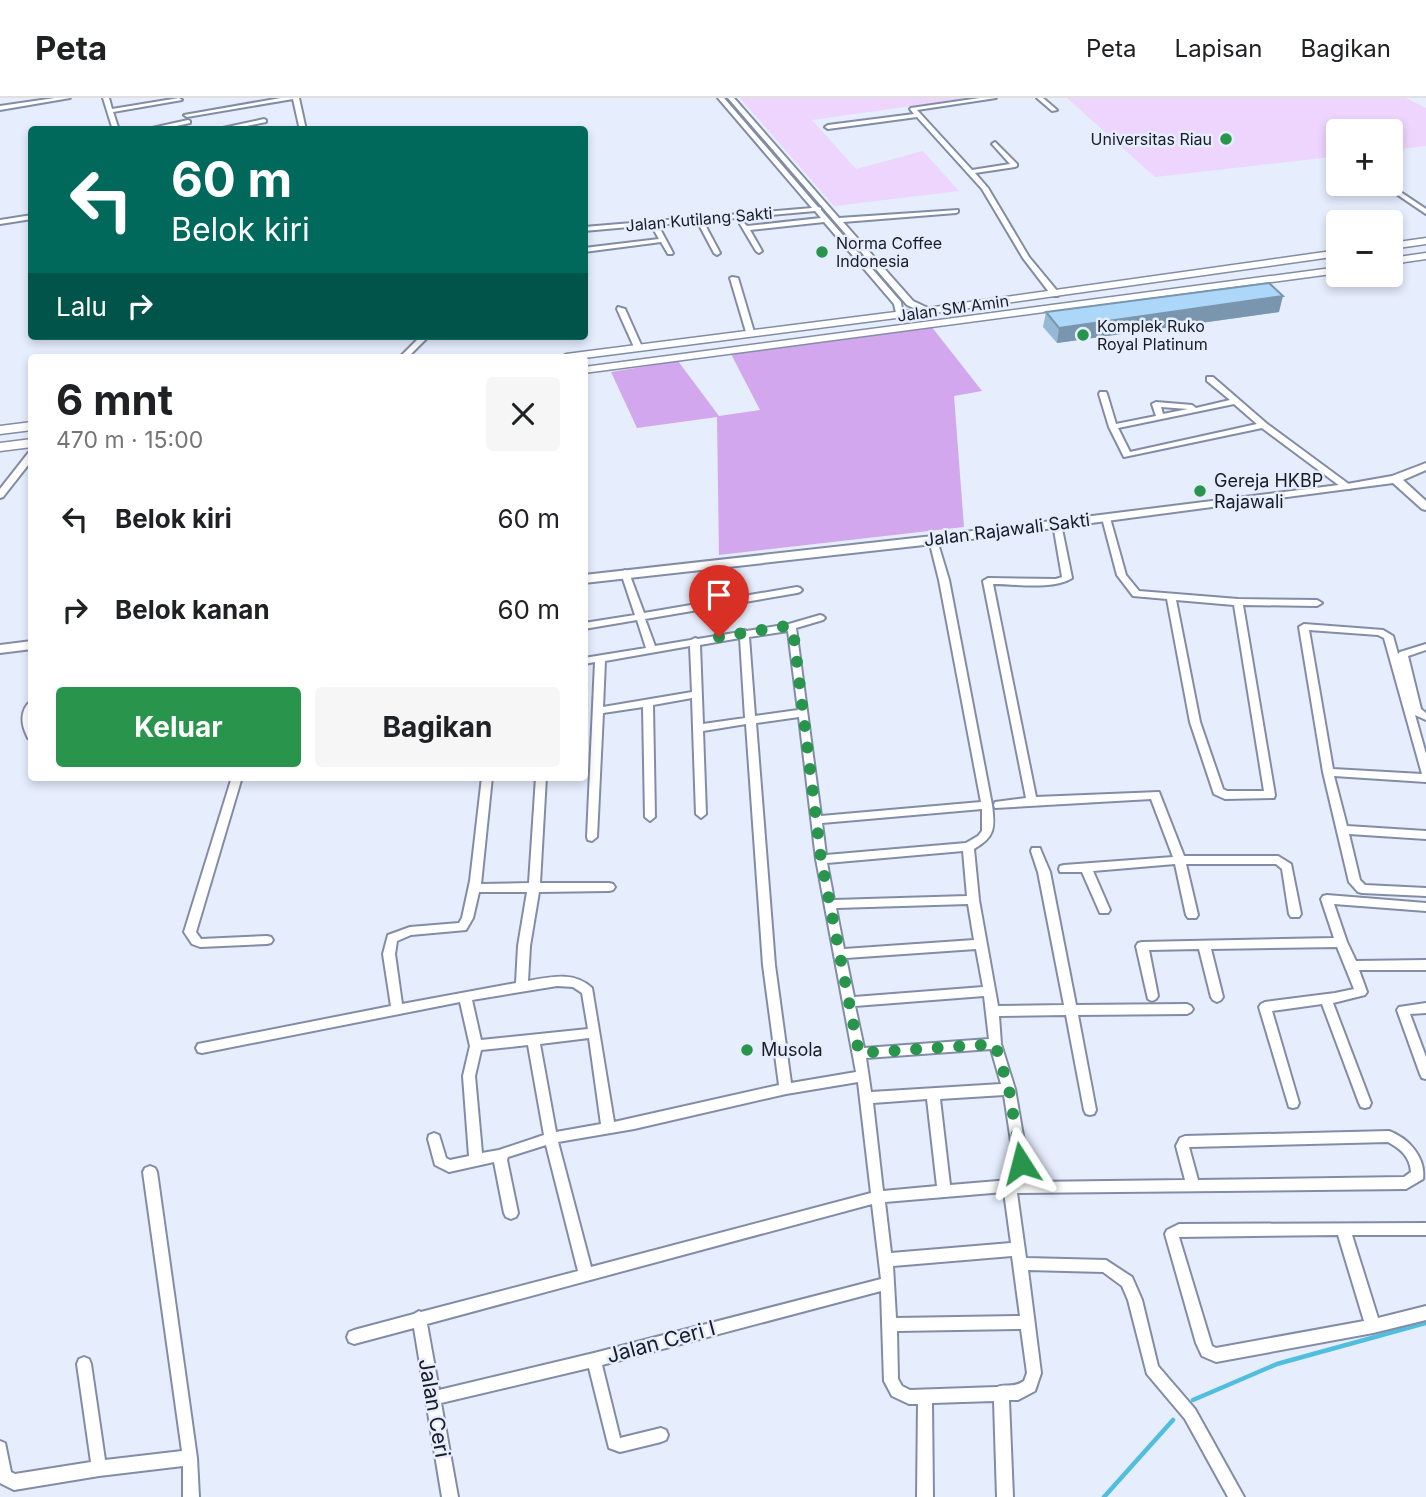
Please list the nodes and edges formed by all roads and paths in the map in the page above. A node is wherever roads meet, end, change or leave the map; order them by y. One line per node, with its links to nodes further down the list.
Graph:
1 (67, 98): 13 (street)
2 (106, 98): 15 (street)
3 (294, 98): 10 (street); 25 (street)
4 (721, 98): 31 (street)
5 (731, 98): 30 (street)
6 (993, 98): 16 (street)
7 (1040, 98): 14 (street)
8 (178, 99): 11 (street); 17 (street)
9 (228, 99): 12 (street)
10 (262, 102): 12 (street); 18 (street)
11 (142, 106): 15 (street); 20 (street)
12 (232, 107): 17 (street)
13 (0, 108)
14 (1054, 110)
15 (110, 111): 19 (street)
16 (919, 115): 26 (street); 28 (street)
17 (187, 118): 21 (street); 22 (street)
18 (264, 121): 23 (street); 24 (street)
19 (115, 126)
20 (147, 126)
21 (159, 126)
22 (189, 126)
23 (236, 126)
24 (265, 126)
25 (302, 126)
26 (828, 127)
27 (995, 144): 28 (street)
28 (971, 172): 55 (street)
29 (1403, 196): 33 (street)
30 (829, 208): 31 (street, Jalan Kutilang Sakti); 38 (street)
31 (814, 210): 34 (street, Jalan Kutilang Sakti); 37 (street)
32 (957, 211): 38 (street)
33 (1426, 212)
34 (738, 215): 36 (street, Jalan Kutilang Sakti); 41 (street)
35 (28, 218): 39 (street)
36 (698, 218): 40 (street, Jalan Kutilang Sakti); 49 (street)
37 (823, 220): 41 (street); 58 (street)
38 (839, 220): 57 (street)
39 (0, 222)
40 (653, 222): 42 (street, Jalan Kutilang Sakti); 43 (street)
41 (746, 228): 47 (street)
42 (588, 229)
43 (663, 240): 46 (street); 48 (street)
44 (1426, 241): 45 (main road)
45 (1403, 244)
46 (588, 249)
47 (759, 251)
48 (670, 253)
49 (718, 253)
50 (1326, 255): 55 (main road, Jalan SM Amin)
51 (1426, 256): 52 (main road)
52 (1403, 259)
53 (1326, 272): 62 (main road, Jalan SM Amin)
54 (734, 278): 60 (street)
55 (1055, 294): 57 (main road, Jalan SM Amin)
56 (621, 309): 63 (street)
57 (927, 312): 58 (main road, Jalan SM Amin)
58 (900, 315): 59 (main road, Jalan SM Amin)
59 (776, 330): 60 (main road, Jalan SM Amin); 62 (main road)
60 (750, 332): 63 (main road, Jalan SM Amin)
61 (421, 340): 64 (street)
62 (785, 342): 66 (main road, Jalan SM Amin)
63 (638, 347): 65 (main road, Jalan SM Amin)
64 (407, 354)
65 (588, 354)
66 (588, 369)
67 (1210, 379): 69 (street)
68 (1102, 394): 74 (street)
69 (1234, 401): 70 (street); 72 (street)
70 (1205, 408): 71 (street); 71 (street)
71 (1160, 417): 74 (street)
72 (1263, 425): 74 (street); 81 (street)
73 (28, 426): 75 (main road)
74 (1113, 427)
75 (0, 430)
76 (28, 444): 77 (main road)
77 (0, 447)
78 (28, 459): 82 (street)
79 (1426, 466): 80 (street, Jalan Rajawali Sakti)
80 (1395, 479): 81 (street, Jalan Rajawali Sakti); 83 (street)
81 (1347, 487): 84 (street, Jalan Rajawali Sakti)
82 (0, 495)
83 (1426, 507)
84 (1106, 517): 85 (street, Jalan Rajawali Sakti); 90 (street)
85 (1057, 524): 86 (street, Jalan Rajawali Sakti); 123 (street)
86 (933, 540): 87 (street, Jalan Rajawali Sakti); 124 (street)
87 (625, 573): 88 (street, Jalan Rajawali Sakti); 95 (street)
88 (588, 578)
89 (797, 590): 95 (street)
90 (1171, 598): 91 (street); 91 (street)
91 (1238, 602): 93 (street)
92 (1317, 603): 93 (street)
93 (1296, 604): 94 (street)
94 (1299, 615)
95 (641, 616): 97 (street); 103 (street)
96 (820, 618): 98 (street)
97 (588, 625)
98 (790, 627): 99 (street); 111 (street)
99 (744, 633): 100 (street); 113 (street)
100 (695, 641): 103 (street); 107 (street)
101 (28, 646): 104 (street)
102 (1426, 647): 112 (street)
103 (650, 648): 105 (street)
104 (2, 651)
105 (600, 659): 106 (street); 110 (street)
106 (588, 660)
107 (698, 694): 108 (street); 114 (street)
108 (648, 702): 110 (street); 126 (street)
109 (28, 710): 115 (street)
110 (597, 711): 116 (street)
111 (801, 713): 113 (street); 127 (street)
112 (1426, 717)
113 (751, 719): 114 (street); 174 (street)
114 (697, 728): 125 (street)
115 (28, 731)
116 (590, 750): 130 (street)
117 (1328, 772): 118 (street); 119 (street); 128 (street)
118 (1426, 772)
119 (1426, 778)
120 (236, 781): 147 (street)
121 (487, 781): 139 (street)
122 (541, 781): 137 (street)
123 (1032, 801): 124 (street); 134 (street)
124 (993, 805): 127 (street); 131 (street)
125 (701, 814)
126 (650, 817)
127 (816, 820): 133 (street)
128 (1341, 830): 129 (street); 140 (street)
129 (1426, 835)
130 (592, 837)
131 (968, 847): 133 (street); 141 (street)
132 (1036, 851): 164 (street)
133 (821, 859): 142 (street)
134 (1180, 860): 135 (street); 145 (street); 146 (street)
135 (1086, 867): 136 (street); 144 (street)
136 (1064, 869)
137 (534, 886): 138 (street); 139 (street); 154 (street)
138 (609, 887)
139 (475, 888): 161 (street)
140 (1426, 892)
141 (973, 900): 142 (street); 149 (street)
142 (830, 904): 151 (street)
143 (1426, 907): 148 (street)
144 (1104, 910)
145 (1295, 914)
146 (1192, 915)
147 (267, 940)
148 (1341, 942): 150 (street); 153 (street)
149 (979, 944): 151 (street); 155 (street)
150 (1204, 945): 157 (street); 158 (street)
151 (839, 954): 160 (street)
152 (1426, 965): 153 (street)
153 (1352, 966): 159 (street)
154 (522, 987): 156 (street); 166 (street)
155 (988, 991): 160 (street); 165 (street)
156 (465, 996): 161 (street); 169 (street)
157 (1152, 996)
158 (1217, 997)
159 (1326, 999): 178 (street); 179 (street)
160 (848, 1002): 171 (street)
161 (397, 1007): 170 (street)
162 (1426, 1008): 172 (street)
163 (1187, 1009): 164 (street)
164 (1069, 1010): 165 (street); 180 (street)
165 (993, 1011): 168 (street)
166 (594, 1033): 167 (street); 181 (street)
167 (533, 1041): 169 (street); 182 (street)
168 (995, 1044): 171 (street); 175 (street)
169 (476, 1046): 185 (street)
170 (202, 1048)
171 (859, 1053): 173 (street)
172 (1426, 1074)
173 (863, 1076): 174 (street); 177 (street)
174 (786, 1088): 181 (street)
175 (1009, 1089): 176 (street); 189 (street)
176 (933, 1095): 177 (street); 190 (street)
177 (866, 1098): 191 (street)
178 (1293, 1103)
179 (1365, 1103)
180 (1090, 1110)
181 (608, 1128): 182 (street)
182 (551, 1138): 184 (street); 197 (street)
183 (434, 1139): 185 (street)
184 (500, 1155): 185 (street); 192 (street)
185 (476, 1161)
186 (150, 1172): 212 (street)
187 (1193, 1185): 187 (street); 189 (street)
188 (1010, 1186): 189 (street); 190 (street); 195 (street)
189 (1025, 1188)
190 (944, 1191): 191 (street)
191 (877, 1197): 196 (street); 197 (street)
192 (511, 1213)
193 (1426, 1229): 194 (street)
194 (1343, 1230): 203 (street); 203 (street)
195 (1019, 1257): 196 (street); 201 (street); 218 (street)
196 (886, 1260): 198 (street)
197 (586, 1274): 200 (street)
198 (888, 1283): 202 (street); 205 (street, Jalan Ceri I)
199 (1426, 1313): 203 (street)
200 (419, 1318): 204 (street); 209 (street, Jalan Ceri)
201 (1026, 1322): 202 (street); 207 (street)
202 (889, 1325): 208 (street)
203 (1373, 1326)
204 (354, 1337)
205 (594, 1360): 209 (street, Jalan Ceri I); 210 (street)
206 (84, 1364): 213 (street)
207 (1001, 1392): 208 (street); 217 (street)
208 (925, 1397): 216 (street)
209 (432, 1398): 215 (street, Jalan Ceri)
210 (661, 1435)
211 (0, 1448): 213 (street)
212 (190, 1458): 213 (street); 214 (street)
213 (99, 1468)
214 (191, 1497)
215 (450, 1497)
216 (925, 1497)
217 (1005, 1497)
218 (1236, 1497)

